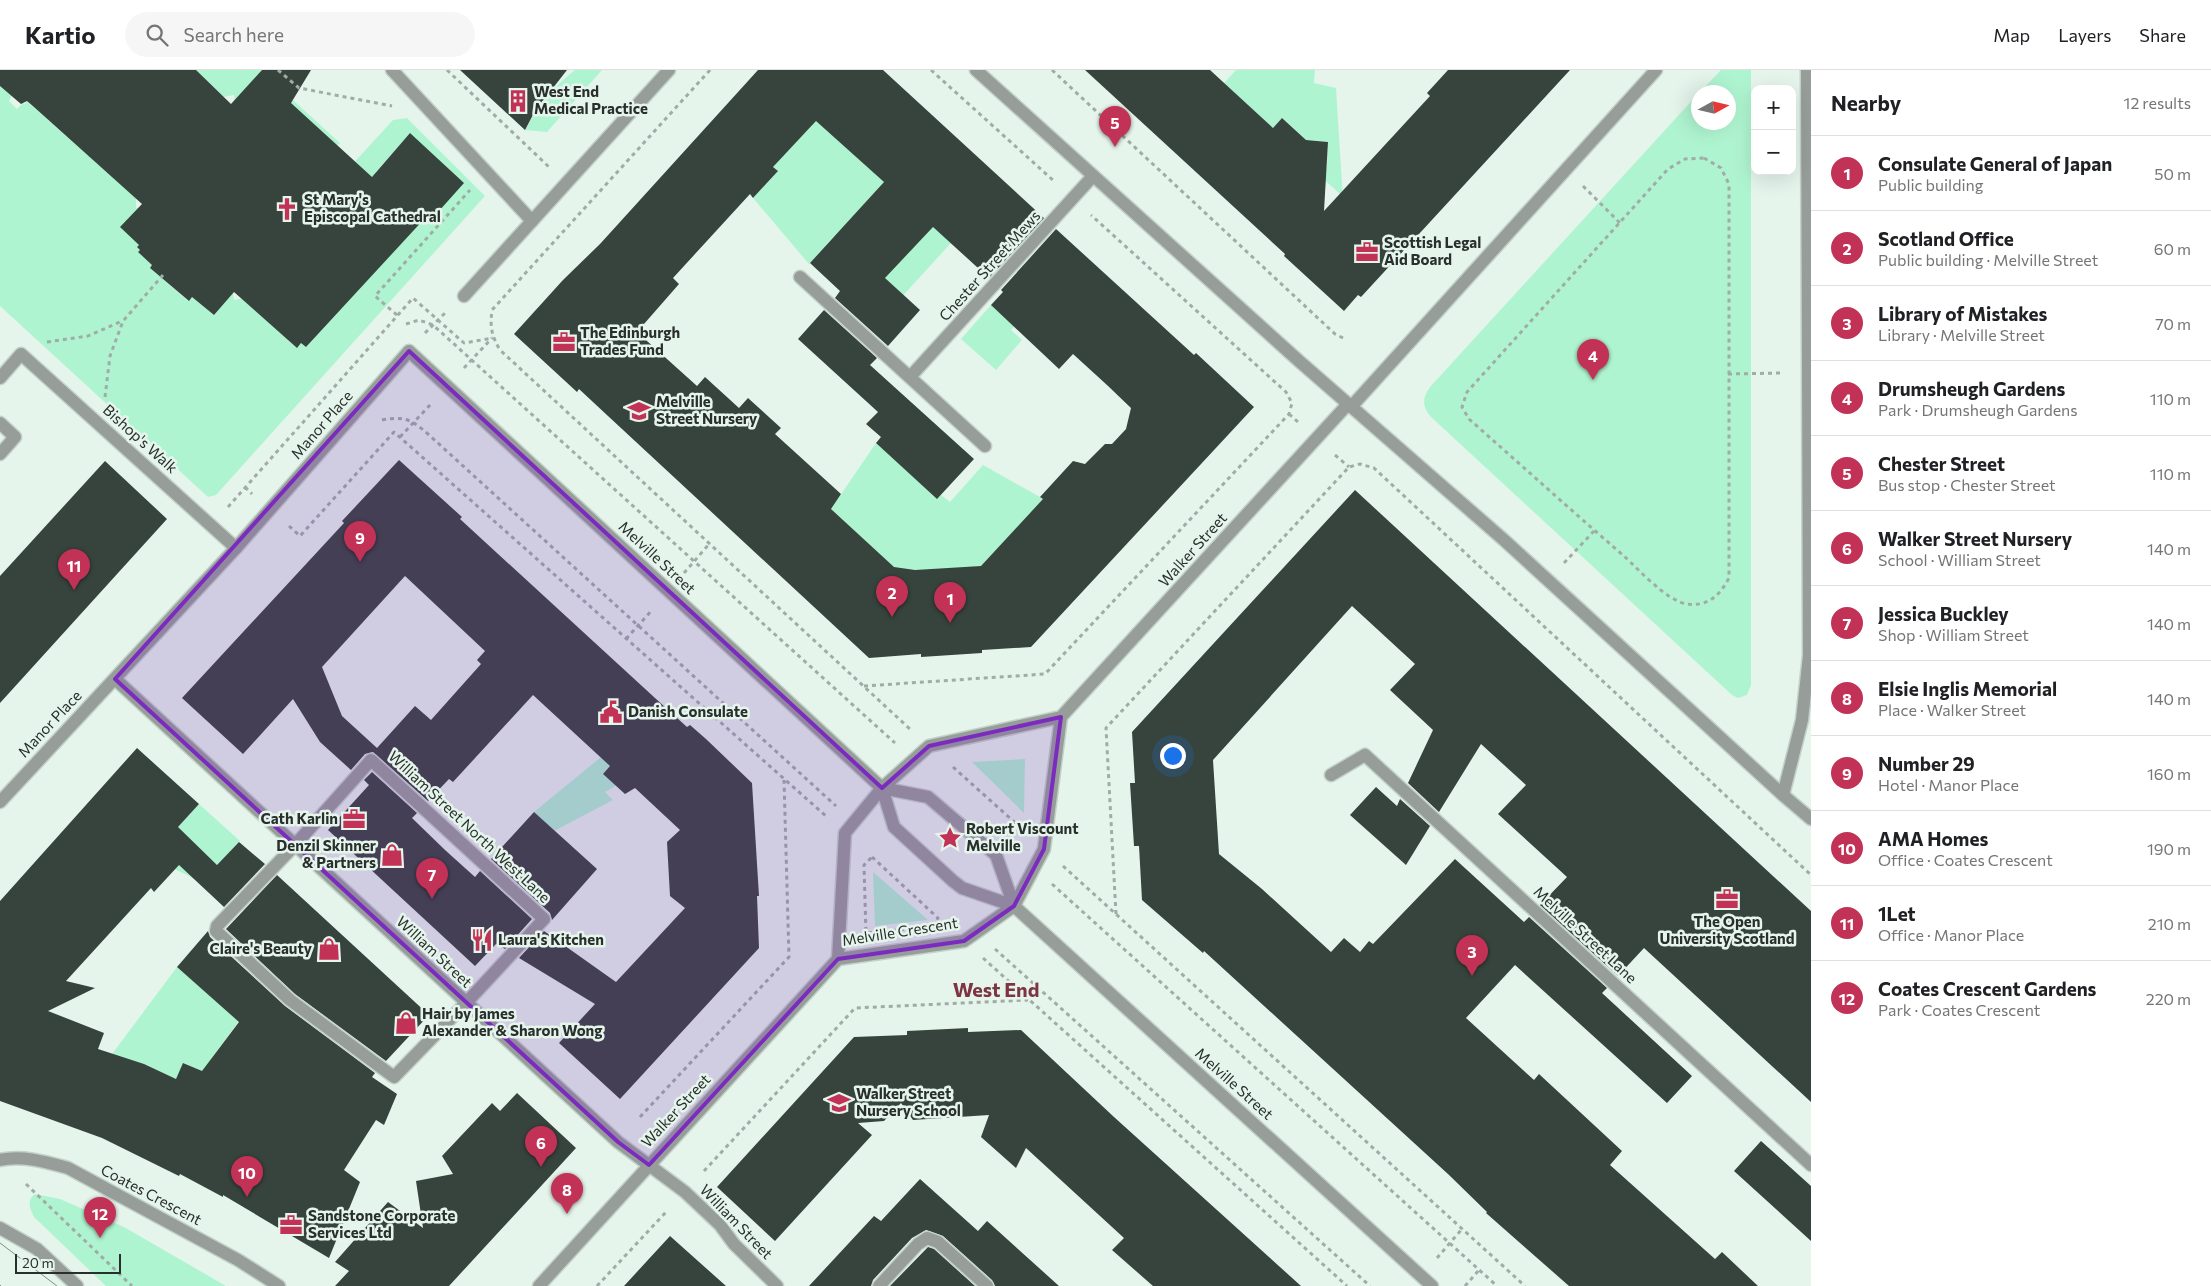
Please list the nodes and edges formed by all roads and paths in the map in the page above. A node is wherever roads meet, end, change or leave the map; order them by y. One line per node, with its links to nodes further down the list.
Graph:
1 (278, 70): 11 (path)
2 (392, 70): 17 (street)
3 (447, 70): 13 (path)
4 (669, 70): 13 (street)
5 (710, 70): 26 (path)
6 (931, 70): 15 (path)
7 (976, 70): 12 (street)
8 (1052, 70): 27 (path)
9 (1656, 70): 34 (street, Walker Street)
10 (1807, 70): 30 (street)
11 (393, 107)
12 (1094, 176): 15 (street, Chester Street Mews); 34 (street)
13 (566, 183): 17 (street)
14 (474, 186): 22 (path)
15 (1073, 198): 33 (street, Chester Street Mews); 48 (path)
16 (1599, 203): 18 (path)
17 (532, 220): 21 (street)
18 (1620, 223): 31 (path); 43 (path)
19 (163, 275): 24 (path)
20 (800, 277): 33 (street)
21 (464, 296): 23 (path)
22 (397, 315): 23 (path); 41 (path)
23 (438, 320): 25 (path); 26 (path)
24 (123, 321): 28 (path); 37 (path)
25 (433, 325): 29 (path); 51 (path)
26 (493, 338): 48 (path)
27 (1345, 339)
28 (44, 342)
29 (409, 351): 45 (street, Manor Place); 54 (street, Melville Street)
30 (1808, 372): 31 (path); 55 (street)
31 (1728, 374): 43 (path)
32 (0, 378): 37 (street, Bishop's Walk)
33 (910, 378): 38 (street)
34 (1350, 406): 49 (street, Walker Street); 55 (street)
35 (0, 423): 39 (street)
36 (376, 427): 58 (path)
37 (108, 433): 41 (street, Bishop's Walk)
38 (985, 446)
39 (0, 454)
40 (286, 524): 42 (path)
41 (211, 526): 45 (street, Bishop's Walk)
42 (283, 528)
43 (1594, 531): 46 (path)
44 (300, 536): 53 (path)
45 (236, 548): 47 (street, Manor Place)
46 (1576, 551)
47 (115, 679): 56 (street, Manor Place); 60 (street, William Street)
48 (864, 686): 50 (path)
49 (1062, 717): 50 (street); 61 (street, Melville Crescent)
50 (928, 746): 51 (street); 61 (path)
51 (914, 759): 54 (street)
52 (1332, 775): 75 (street, Melville Street Lane)
53 (784, 779): 59 (path); 72 (path)
54 (882, 788): 58 (street); 64 (street, Melville Street); 64 (street, Melville Street)
55 (1783, 795): 57 (street)
56 (0, 802)
57 (1811, 819)
58 (854, 822): 59 (street)
59 (845, 833): 69 (street, Melville Crescent)
60 (295, 845): 71 (street, William Street); 71 (street); 71 (street, William Street North West Lane)
61 (1044, 849): 62 (street, Melville Crescent); 65 (path)
62 (1034, 868): 64 (street, Melville Crescent); 80 (path)
63 (1811, 875): 65 (path)
64 (1014, 906): 67 (street, Melville Crescent); 91 (street, Melville Street)
65 (1116, 914): 94 (path)
66 (938, 918): 66 (path)
67 (976, 932): 68 (street, Melville Crescent); 90 (path)
68 (964, 941): 69 (street, Melville Crescent); 70 (path)
69 (838, 959): 74 (street, Walker Street)
70 (1029, 1000): 76 (path); 89 (path)
71 (466, 1003): 74 (street, William Street)
72 (640, 1117)
73 (0, 1160): 83 (street, Coates Crescent)
74 (649, 1165): 84 (street, Walker Street); 86 (street, William Street)
75 (1811, 1165)
76 (704, 1172)
77 (35, 1194): 82 (path)
78 (667, 1211): 85 (path)
79 (0, 1228): 81 (street)
80 (1479, 1270): 92 (path); 93 (path)
81 (77, 1286)
82 (132, 1286)
83 (279, 1286)
84 (539, 1286)
85 (597, 1286)
86 (777, 1286)
87 (879, 1286): 88 (street)
88 (987, 1286)
89 (1347, 1286)
90 (1370, 1286)
91 (1432, 1286)
92 (1465, 1286)
93 (1497, 1286)
94 (1525, 1286)

